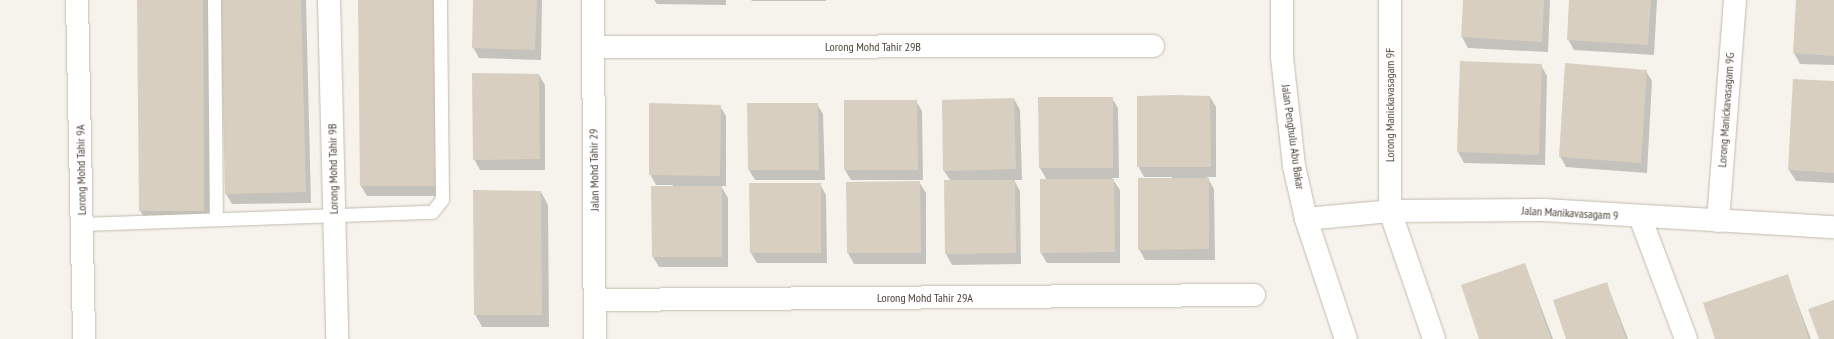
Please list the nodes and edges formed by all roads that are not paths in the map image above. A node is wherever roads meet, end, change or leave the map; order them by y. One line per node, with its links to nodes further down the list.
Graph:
1 (77, 0): 17 (street, Lorong Mohd Tahir 9A)
2 (214, 0): 14 (lane)
3 (329, 0): 12 (street, Lorong Mohd Tahir 9B)
4 (440, 0): 12 (lane)
5 (593, 0): 10 (street, Jalan Mohd Tahir 29)
6 (1282, 0): 15 (street, Jalan Penghulu Abu Bakar)
7 (1390, 0): 11 (street, Lorong Manickavasagam 9F)
8 (1735, 0): 16 (street, Lorong Manickavasagam 9G)
9 (1153, 46): 10 (street, Lorong Mohd Tahir 29B)
10 (593, 47): 20 (street, Jalan Mohd Tahir 29)
11 (1390, 211): 13 (street, Jalan Manikavasagam 9); 15 (street, Jalan Manikavasagam 9); 25 (street, Lorong Manickavasagam 9F)
12 (334, 213): 14 (lane); 22 (street, Lorong Mohd Tahir 9B)
13 (1640, 217): 16 (street, Jalan Manikavasagam 9); 26 (street)
14 (216, 218): 17 (lane)
15 (1306, 219): 24 (street, Jalan Penghulu Abu Bakar)
16 (1718, 221): 18 (street, Jalan Manikavasagam 9)
17 (82, 224): 21 (street, Lorong Mohd Tahir 9A)
18 (1834, 228)
19 (1254, 295): 20 (street, Lorong Mohd Tahir 29A)
20 (596, 300): 23 (street, Jalan Mohd Tahir 29)
21 (84, 339)
22 (337, 339)
23 (595, 339)
24 (1346, 339)
25 (1434, 339)
26 (1686, 339)

